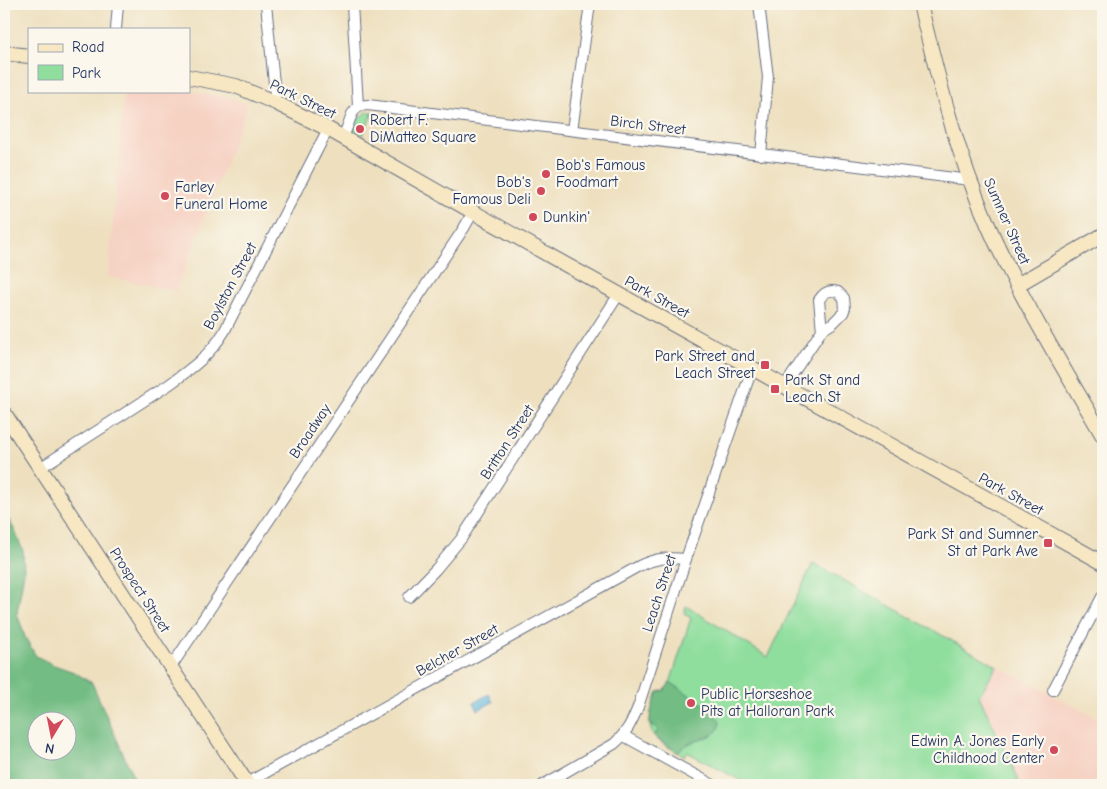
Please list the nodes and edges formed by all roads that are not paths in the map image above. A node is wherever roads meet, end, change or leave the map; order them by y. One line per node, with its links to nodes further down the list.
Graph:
1 (118, 4): 7 (street)
2 (266, 4): 11 (street)
3 (352, 4): 12 (street)
4 (590, 4): 14 (street)
5 (760, 4): 16 (street)
6 (920, 4): 17 (main road, Sumner Street)
7 (116, 28)
8 (4, 53): 9 (main road)
9 (28, 56)
10 (190, 78): 11 (main road, Park Street)
11 (276, 103): 13 (main road, Park Street)
12 (358, 106): 14 (street, Birch Street); 15 (street)
13 (328, 129): 15 (main road, Park Street); 27 (street, Boylston Street)
14 (572, 130): 16 (street, Birch Street)
15 (343, 138): 18 (main road, Park Street)
16 (761, 155): 17 (street, Birch Street)
17 (970, 180): 20 (main road, Sumner Street)
18 (473, 212): 21 (main road, Park Street); 32 (street, Broadway)
19 (1103, 235): 20 (main road)
20 (1017, 285): 26 (main road, Sumner Street)
21 (619, 294): 23 (main road, Park Street); 31 (street, Britton Street)
22 (822, 330): 24 (street)
23 (752, 368): 24 (main road, Park Street); 28 (street, Leach Street)
24 (784, 387): 29 (main road, Park Street)
25 (4, 413): 27 (main road, Prospect Street)
26 (1103, 436)
27 (40, 468): 32 (main road, Prospect Street)
28 (686, 559): 34 (street, Leach Street); 35 (street, Belcher Street)
29 (1103, 563)
30 (1103, 595): 33 (street)
31 (409, 597)
32 (171, 667): 35 (main road, Prospect Street)
33 (1053, 690)
34 (624, 736): 36 (street, Leach Street); 37 (street)
35 (247, 784)
36 (543, 785)
37 (713, 785)

